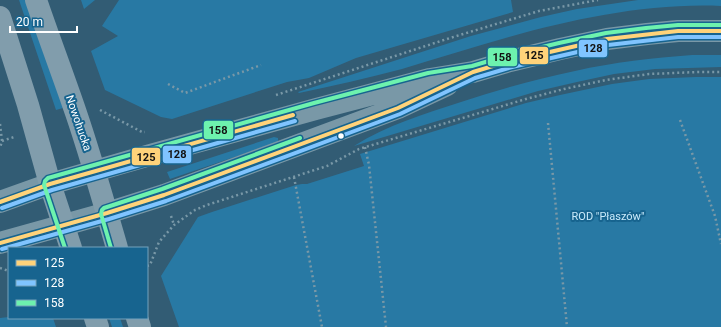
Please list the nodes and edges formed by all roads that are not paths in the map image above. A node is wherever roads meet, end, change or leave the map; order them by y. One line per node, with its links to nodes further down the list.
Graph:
1 (36, 0): 5 (main road, Nowohucka)
2 (0, 16): 6 (main road)
3 (721, 31): 4 (street)
4 (474, 72): 5 (street); 8 (street)
5 (95, 171): 6 (street); 8 (main road, Nowohucka)
6 (50, 184): 7 (street); 9 (main road)
7 (0, 202)
8 (107, 213): 9 (street); 12 (main road, Nowohucka)
9 (64, 225): 10 (street); 11 (main road)
10 (0, 243)
11 (71, 247)
12 (117, 247)

